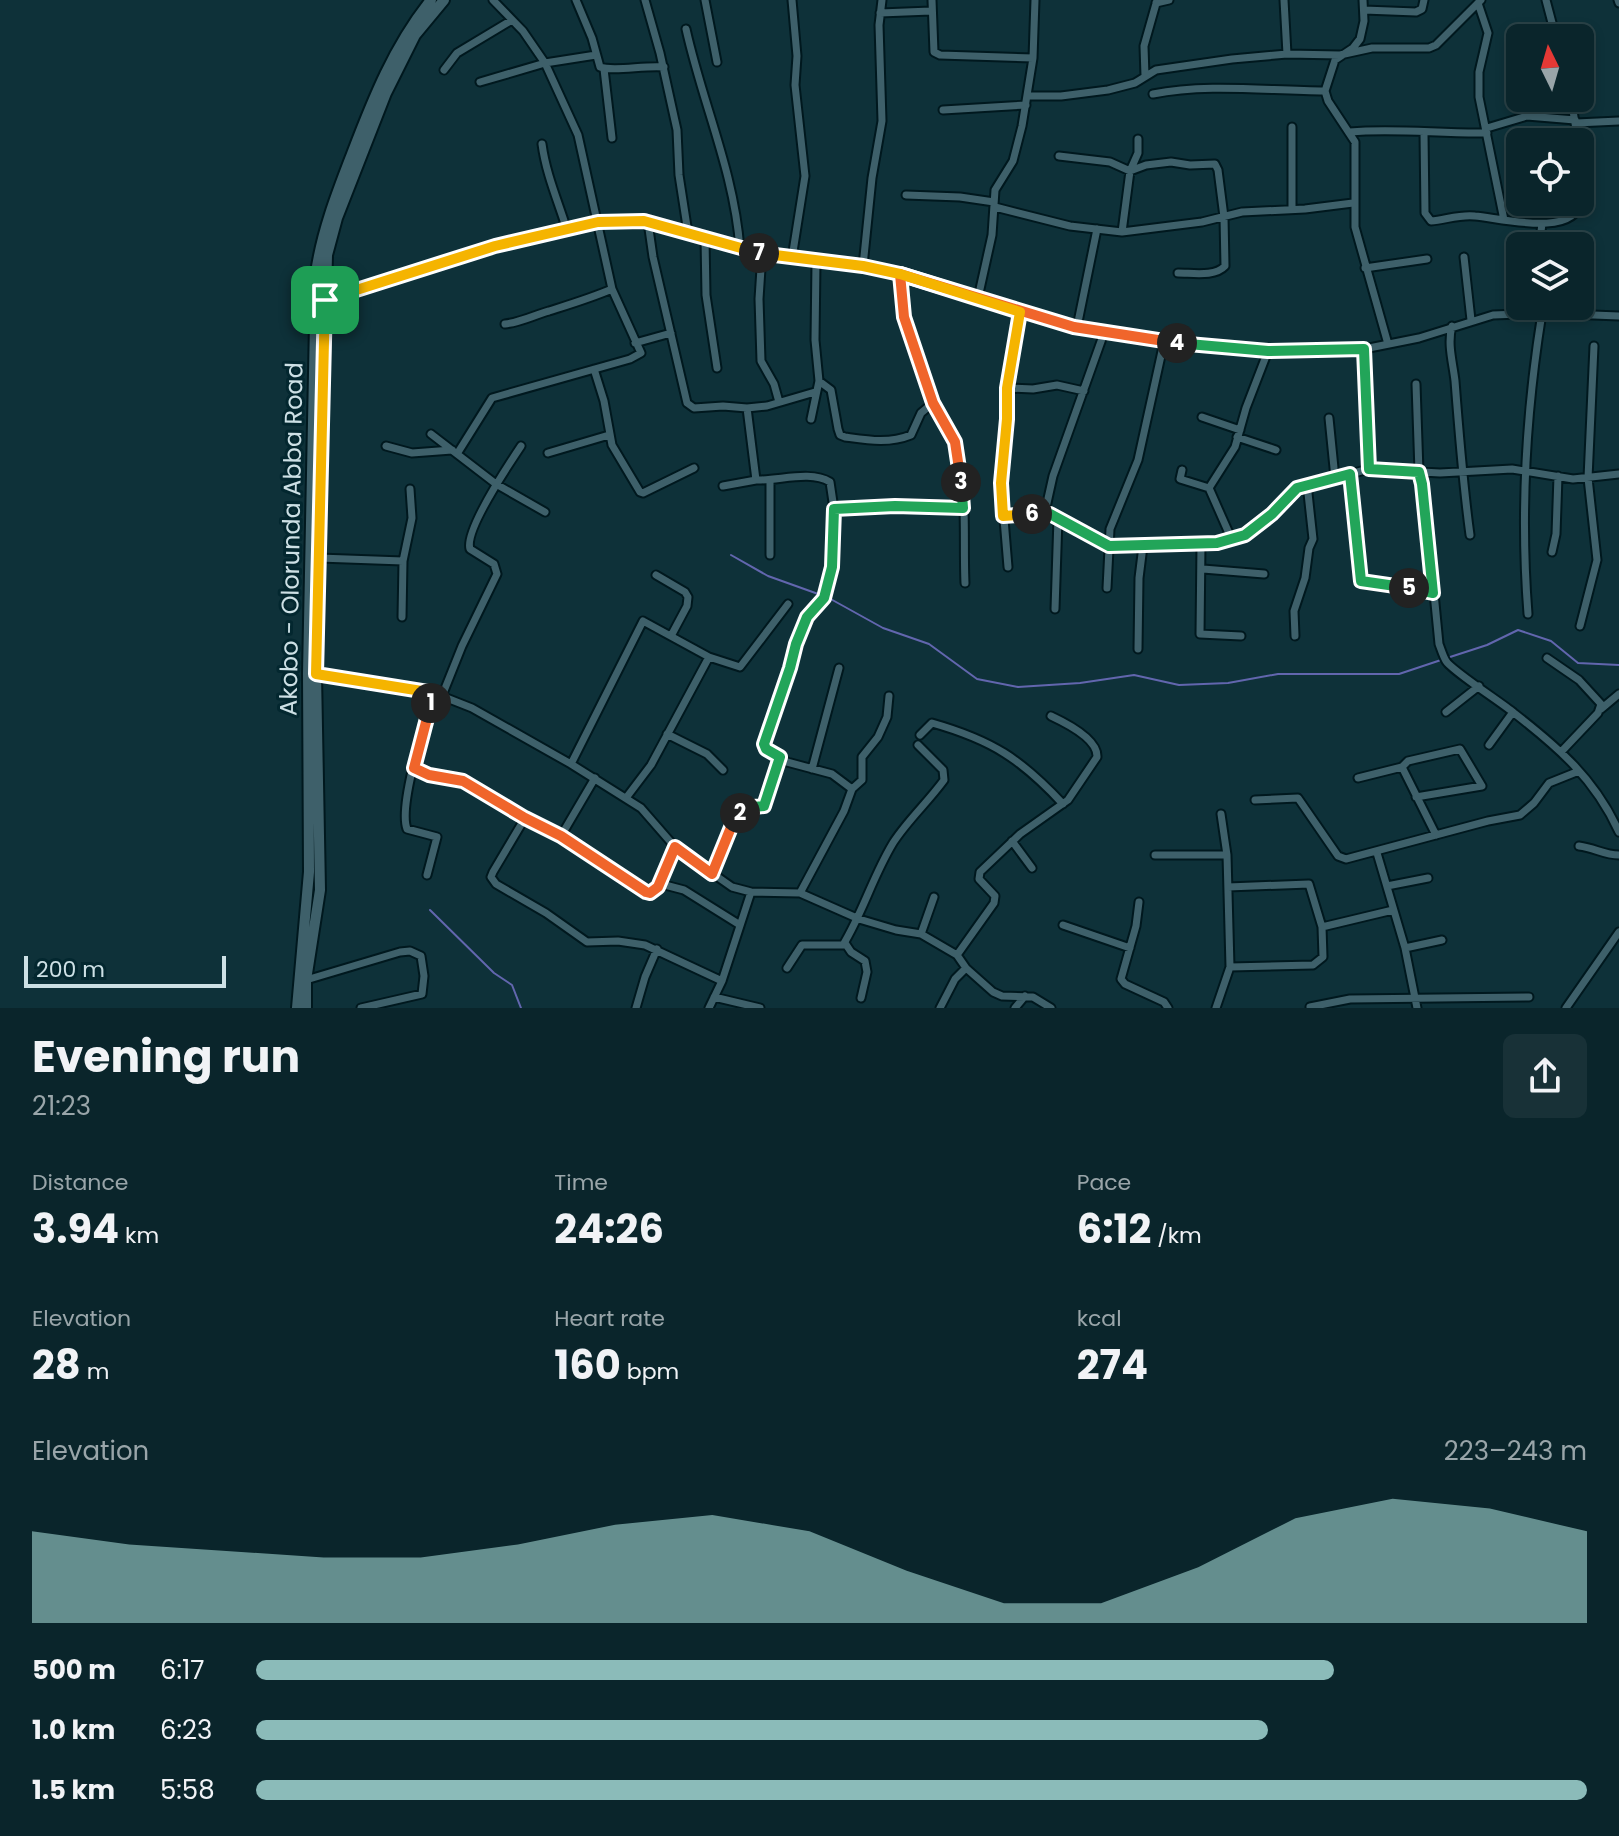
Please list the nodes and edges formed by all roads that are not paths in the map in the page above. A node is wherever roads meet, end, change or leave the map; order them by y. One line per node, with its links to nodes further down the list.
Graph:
1 (431, 0): 35 (main road, Akobo - Olorunda Abba Road)
2 (444, 0): 35 (main road, Akobo - Olorunda Abba Road)
3 (493, 0): 21 (street)
4 (576, 0): 25 (street)
5 (645, 0): 30 (street)
6 (705, 0): 28 (street)
7 (792, 0): 72 (street)
8 (882, 0): 20 (street)
9 (932, 0): 19 (street)
10 (1035, 0): 27 (street)
11 (1169, 0): 17 (street)
12 (1284, 0): 24 (street)
13 (1363, 0): 18 (street)
14 (1424, 0): 18 (street)
15 (1546, 0): 22 (street)
16 (1480, 1): 26 (street); 45 (street)
17 (1156, 2): 33 (street)
18 (1364, 10): 26 (street)
19 (931, 11): 20 (street); 27 (street)
20 (880, 13): 75 (street)
21 (512, 20): 29 (street); 32 (street)
22 (1552, 24)
23 (686, 29): 69 (street)
24 (1287, 54): 26 (street); 33 (street)
25 (596, 55): 29 (street); 31 (street)
26 (1340, 55): 36 (street)
27 (1033, 58): 38 (street)
28 (717, 62)
29 (545, 63): 34 (street); 60 (street)
30 (664, 67): 31 (street); 67 (street)
31 (604, 69): 48 (street)
32 (444, 70)
33 (1145, 76): 38 (street)
34 (480, 82)
35 (382, 91): 81 (main road, Akobo - Olorunda Abba Road); 202 (main road, Akobo - Olorunda Abba Road)
36 (1325, 91): 37 (street); 46 (street)
37 (1153, 94)
38 (1027, 100): 39 (street); 55 (street)
39 (943, 110)
40 (1574, 112): 42 (street)
41 (1619, 121): 42 (street)
42 (1576, 122): 44 (street); 45 (street)
43 (1292, 127): 56 (street)
44 (1577, 128)
45 (1487, 131): 47 (street); 59 (street)
46 (1350, 132): 47 (street); 54 (street)
47 (1424, 133): 59 (street)
48 (612, 138)
49 (1138, 139): 52 (street)
50 (542, 144): 64 (street)
51 (1059, 156): 52 (street)
52 (1130, 171): 58 (street); 65 (street)
53 (906, 195): 55 (street)
54 (1353, 203): 56 (street); 76 (street)
55 (995, 204): 63 (street); 80 (street)
56 (1292, 209): 58 (street)
57 (1573, 216): 62 (street)
58 (1224, 217): 65 (street); 77 (street)
59 (1504, 220): 62 (street)
60 (598, 222): 61 (street); 64 (street); 79 (street)
61 (648, 222): 67 (street); 91 (street)
62 (1542, 224): 66 (street)
63 (1097, 229): 65 (street); 90 (street)
64 (567, 230): 81 (street)
65 (1122, 232)
66 (1541, 232)
67 (688, 233): 68 (street)
68 (705, 238): 69 (street); 99 (street)
69 (740, 249): 70 (street)
70 (762, 253): 72 (street); 106 (street)
71 (1464, 257): 86 (street)
72 (792, 258): 74 (street)
73 (1427, 259): 76 (street)
74 (816, 262): 75 (street); 101 (street)
75 (863, 266): 78 (street)
76 (1365, 268): 95 (street)
77 (1178, 273)
78 (900, 274): 80 (street); 107 (street)
79 (612, 289): 88 (street); 94 (street)
80 (978, 298): 82 (street)
81 (325, 300): 151 (main road, Akobo - Olorunda Abba Road)
82 (1020, 312): 90 (street); 103 (street)
83 (1506, 313): 86 (street)
84 (1594, 315): 85 (street)
85 (1619, 316)
86 (1471, 320): 89 (street)
87 (1541, 320): 124 (street)
88 (505, 324)
89 (1452, 326): 95 (street); 123 (street)
90 (1077, 327): 92 (street)
91 (671, 333): 94 (street); 108 (street)
92 (1104, 333): 93 (street); 104 (street)
93 (1164, 342): 98 (street); 147 (street)
94 (635, 343): 100 (street)
95 (1388, 344): 97 (street)
96 (1594, 346): 130 (street)
97 (1364, 349): 98 (street); 121 (street)
98 (1268, 351): 113 (street)
99 (717, 368)
100 (594, 369): 114 (street); 118 (street)
101 (819, 381): 105 (street); 107 (street)
102 (1416, 384): 125 (street)
103 (1007, 388): 104 (street); 142 (street)
104 (1084, 391): 141 (street)
105 (815, 392): 106 (street); 111 (street)
106 (779, 402): 108 (street)
107 (933, 403): 138 (street)
108 (747, 408): 131 (street)
109 (1202, 417): 113 (street)
110 (1329, 418): 129 (street)
111 (811, 419)
112 (431, 434): 118 (street)
113 (1239, 434): 117 (street); 136 (street)
114 (609, 435): 119 (street); 120 (street)
115 (386, 446): 118 (street)
116 (521, 446): 133 (street)
117 (1276, 450)
118 (455, 452): 133 (street)
119 (548, 453)
120 (694, 468)
121 (1369, 469): 125 (street); 126 (street)
122 (1182, 470): 136 (street)
123 (1461, 471): 124 (street); 125 (street); 144 (street)
124 (1526, 471): 128 (street); 162 (street)
125 (1419, 472): 159 (street)
126 (1350, 474): 129 (street); 159 (street)
127 (1619, 474): 130 (street)
128 (1558, 476): 130 (street); 149 (street)
129 (1335, 478): 134 (street)
130 (1588, 478): 164 (street)
131 (756, 480): 132 (street); 135 (street)
132 (770, 481): 139 (street); 150 (street)
133 (496, 484): 140 (street); 174 (street)
134 (1307, 484): 145 (street); 167 (street)
135 (723, 486)
136 (1209, 488): 145 (street)
137 (410, 489): 152 (street)
138 (963, 508): 139 (street); 157 (street)
139 (834, 509): 186 (street)
140 (545, 512)
141 (1045, 512): 142 (street); 143 (street)
142 (1003, 516): 153 (street)
143 (1058, 518): 147 (street); 161 (street)
144 (1470, 535)
145 (1232, 540): 146 (street)
146 (1201, 544): 148 (street); 154 (street)
147 (1109, 546): 148 (street); 158 (street)
148 (1143, 546): 168 (street)
149 (1552, 552)
150 (770, 555)
151 (319, 558): 152 (street); 172 (main road, Akobo - Olorunda Abba Road)
152 (403, 561): 163 (street)
153 (1008, 567)
154 (1203, 569): 155 (street); 166 (street)
155 (1264, 574)
156 (656, 575): 165 (street)
157 (965, 583)
158 (1107, 588)
159 (1433, 593): 173 (street)
160 (788, 604): 169 (street)
161 (1055, 609)
162 (1528, 614)
163 (402, 617)
164 (1580, 626)
165 (671, 636): 169 (street); 187 (street)
166 (1241, 636)
167 (1295, 636)
168 (1138, 649)
169 (709, 657): 181 (street)
170 (1547, 658): 177 (street)
171 (839, 668): 190 (street)
172 (316, 674): 174 (street); 202 (main road, Akobo - Olorunda Abba Road)
173 (1479, 686): 178 (street); 179 (street)
174 (438, 694): 187 (street); 189 (street)
175 (1619, 694): 177 (street)
176 (889, 696): 195 (street)
177 (1601, 709): 185 (street)
178 (1446, 712)
179 (1513, 712): 184 (street); 185 (street)
180 (1051, 716): 199 (street)
181 (667, 734): 191 (street); 197 (street)
182 (920, 735): 199 (street)
183 (918, 745): 225 (street)
184 (1489, 745)
185 (1561, 752): 192 (street)
186 (780, 757): 190 (street); 214 (street)
187 (571, 764): 193 (street)
188 (1402, 767): 194 (street); 196 (street); 196 (street)
189 (414, 768): 201 (street); 215 (street)
190 (812, 769): 195 (street)
191 (723, 770)
192 (1579, 771): 203 (street); 204 (street)
193 (595, 778): 197 (street); 205 (street)
194 (1358, 778)
195 (852, 789): 221 (street)
196 (1416, 797): 204 (street)
197 (626, 798): 208 (street)
198 (1255, 800): 209 (street)
199 (1063, 804): 206 (street)
200 (1221, 814): 211 (street)
201 (525, 818): 205 (street); 235 (street)
202 (315, 830): 240 (main road, Akobo - Olorunda Abba Road); 248 (main road, Akobo - Olorunda Abba Road)
203 (1619, 832)
204 (1436, 835): 209 (street)
205 (561, 836): 218 (street)
206 (1012, 841): 213 (street); 236 (street)
207 (1579, 846): 212 (street)
208 (675, 847): 214 (street); 218 (street)
209 (1377, 853): 217 (street)
210 (1155, 855): 211 (street)
211 (1227, 855): 219 (street)
212 (1619, 855)
213 (1032, 868)
214 (712, 874): 220 (street)
215 (427, 875)
216 (1428, 878): 217 (street)
217 (1387, 886): 224 (street)
218 (658, 887): 226 (street)
219 (1228, 887): 228 (street); 237 (street)
220 (751, 892): 221 (street); 226 (street)
221 (800, 893): 225 (street)
222 (934, 897): 230 (street)
223 (1139, 902): 233 (street)
224 (1393, 910): 228 (street); 234 (street)
225 (859, 919): 230 (street); 232 (street)
226 (740, 925): 241 (street)
227 (1063, 925): 233 (street)
228 (1322, 927): 237 (street)
229 (1619, 932): 260 (street)
230 (921, 934): 236 (street)
231 (1442, 940): 234 (street)
232 (845, 943): 238 (street); 245 (street)
233 (1130, 948): 257 (street)
234 (1405, 948): 246 (street)
235 (657, 949): 241 (street); 251 (street)
236 (957, 955): 239 (street)
237 (1230, 967): 258 (street)
238 (787, 968)
239 (966, 968): 242 (street); 254 (street)
240 (306, 980): 249 (main road, Akobo - Olorunda Abba Road); 250 (street)
241 (722, 981): 243 (street)
242 (1025, 996): 255 (street); 256 (street)
243 (714, 997): 252 (street); 253 (street)
244 (1529, 997): 246 (street)
245 (861, 998)
246 (1415, 998): 247 (street); 259 (street)
247 (1310, 1007)
248 (297, 1008)
249 (306, 1008)
250 (361, 1008)
251 (636, 1008)
252 (709, 1008)
253 (760, 1008)
254 (940, 1008)
255 (1015, 1008)
256 (1051, 1008)
257 (1168, 1008)
258 (1216, 1008)
259 (1417, 1008)
260 (1566, 1008)

